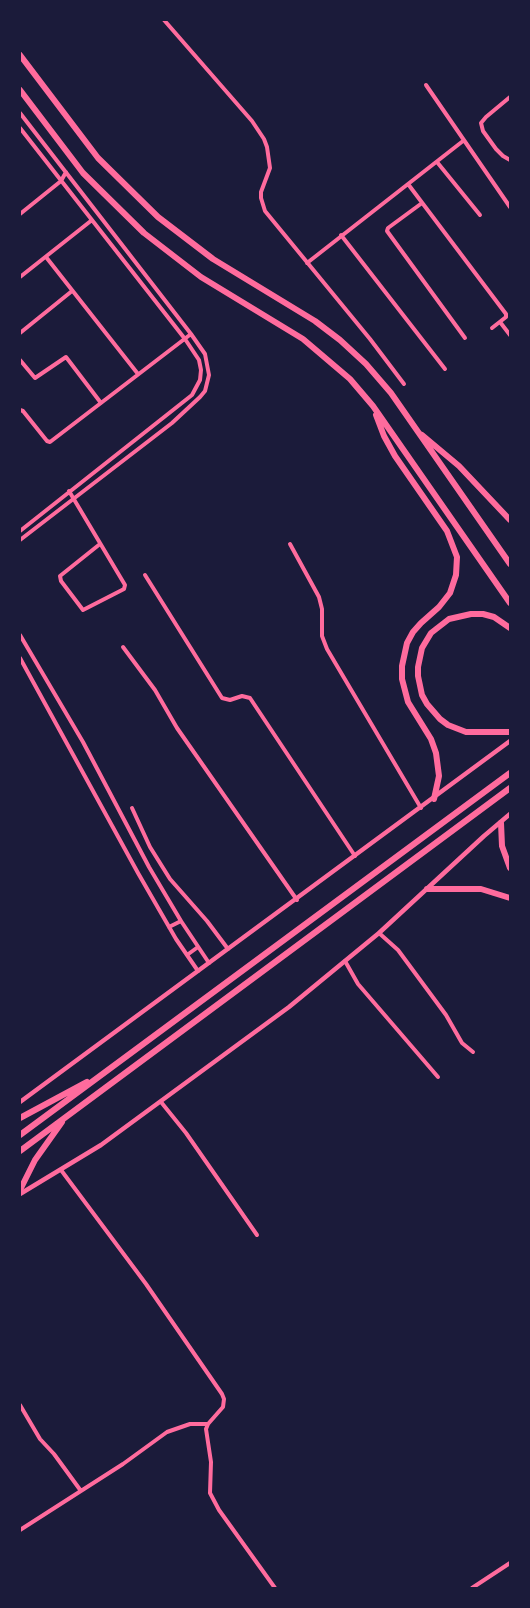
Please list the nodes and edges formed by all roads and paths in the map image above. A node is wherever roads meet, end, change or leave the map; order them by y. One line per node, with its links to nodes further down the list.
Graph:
1 (164, 20): 22 (street)
2 (20, 55): 41 (main road)
3 (426, 85): 9 (street)
4 (20, 90): 37 (main road)
5 (510, 97): 10 (street)
6 (20, 113): 7 (street)
7 (25, 120): 8 (street); 12 (street)
8 (20, 126): 13 (street)
9 (463, 141): 11 (street); 16 (street)
10 (510, 160)
11 (437, 162): 14 (street); 18 (street)
12 (66, 172): 13 (street); 28 (street)
13 (61, 181): 17 (street); 19 (street)
14 (408, 184): 15 (street); 20 (street)
15 (422, 203): 25 (street); 30 (street)
16 (510, 207)
17 (20, 214)
18 (480, 215)
19 (92, 220): 21 (street); 31 (street)
20 (341, 235): 22 (street); 33 (street)
21 (46, 256): 23 (street); 24 (street)
22 (306, 263): 35 (street)
23 (20, 277)
24 (72, 291): 27 (street); 34 (street)
25 (500, 322): 26 (street); 29 (street)
26 (492, 328)
27 (20, 333)
28 (191, 334): 31 (street); 40 (street)
29 (510, 336)
30 (465, 338)
31 (185, 339): 34 (street); 39 (street)
32 (20, 360): 36 (street)
33 (445, 369)
34 (138, 374): 36 (street)
35 (404, 384)
36 (101, 403): 38 (street)
37 (373, 406): 51 (main road); 61 (main road)
38 (20, 410)
39 (166, 416): 40 (street); 42 (street)
40 (172, 423): 43 (street)
41 (418, 432): 44 (main road); 49 (main road)
42 (69, 491): 43 (street); 45 (street)
43 (73, 498): 46 (street); 47 (street)
44 (510, 520)
45 (20, 531)
46 (20, 540)
47 (100, 544): 47 (street)
48 (290, 544): 63 (street)
49 (510, 564)
50 (145, 575): 66 (street)
51 (510, 603)
52 (510, 628): 57 (main road)
53 (20, 635): 54 (street)
54 (22, 643): 71 (street)
55 (123, 647): 70 (street)
56 (20, 658): 72 (street)
57 (510, 732)
58 (510, 741): 61 (street)
59 (510, 773): 81 (main road)
60 (510, 788): 86 (main road)
61 (434, 799): 63 (street)
62 (132, 808): 75 (street)
63 (421, 808): 66 (street)
64 (510, 814): 65 (street)
65 (501, 823): 67 (main road); 68 (street)
66 (355, 856): 70 (street)
67 (510, 868)
68 (427, 889): 69 (main road); 73 (street)
69 (510, 898)
70 (297, 900): 75 (street)
71 (181, 921): 72 (street); 74 (street)
72 (169, 927): 76 (street)
73 (379, 933): 77 (street); 80 (street)
74 (198, 947): 76 (street); 78 (street)
75 (228, 950): 78 (street)
76 (187, 955): 79 (street)
77 (345, 961): 82 (street); 84 (street)
78 (209, 963): 79 (street)
79 (198, 971): 83 (street)
80 (473, 1052)
81 (101, 1076): 85 (main road); 87 (main road)
82 (438, 1077)
83 (20, 1102)
84 (161, 1102): 89 (street); 91 (street)
85 (20, 1118)
86 (64, 1119): 88 (main road); 90 (main road)
87 (20, 1136)
88 (20, 1151)
89 (61, 1170): 90 (street); 93 (street)
90 (20, 1192)
91 (257, 1235)
92 (20, 1405): 94 (street)
93 (208, 1424): 94 (street); 97 (street)
94 (81, 1491): 95 (street)
95 (20, 1528)
96 (510, 1563): 98 (street)
97 (275, 1588)
98 (471, 1588)

